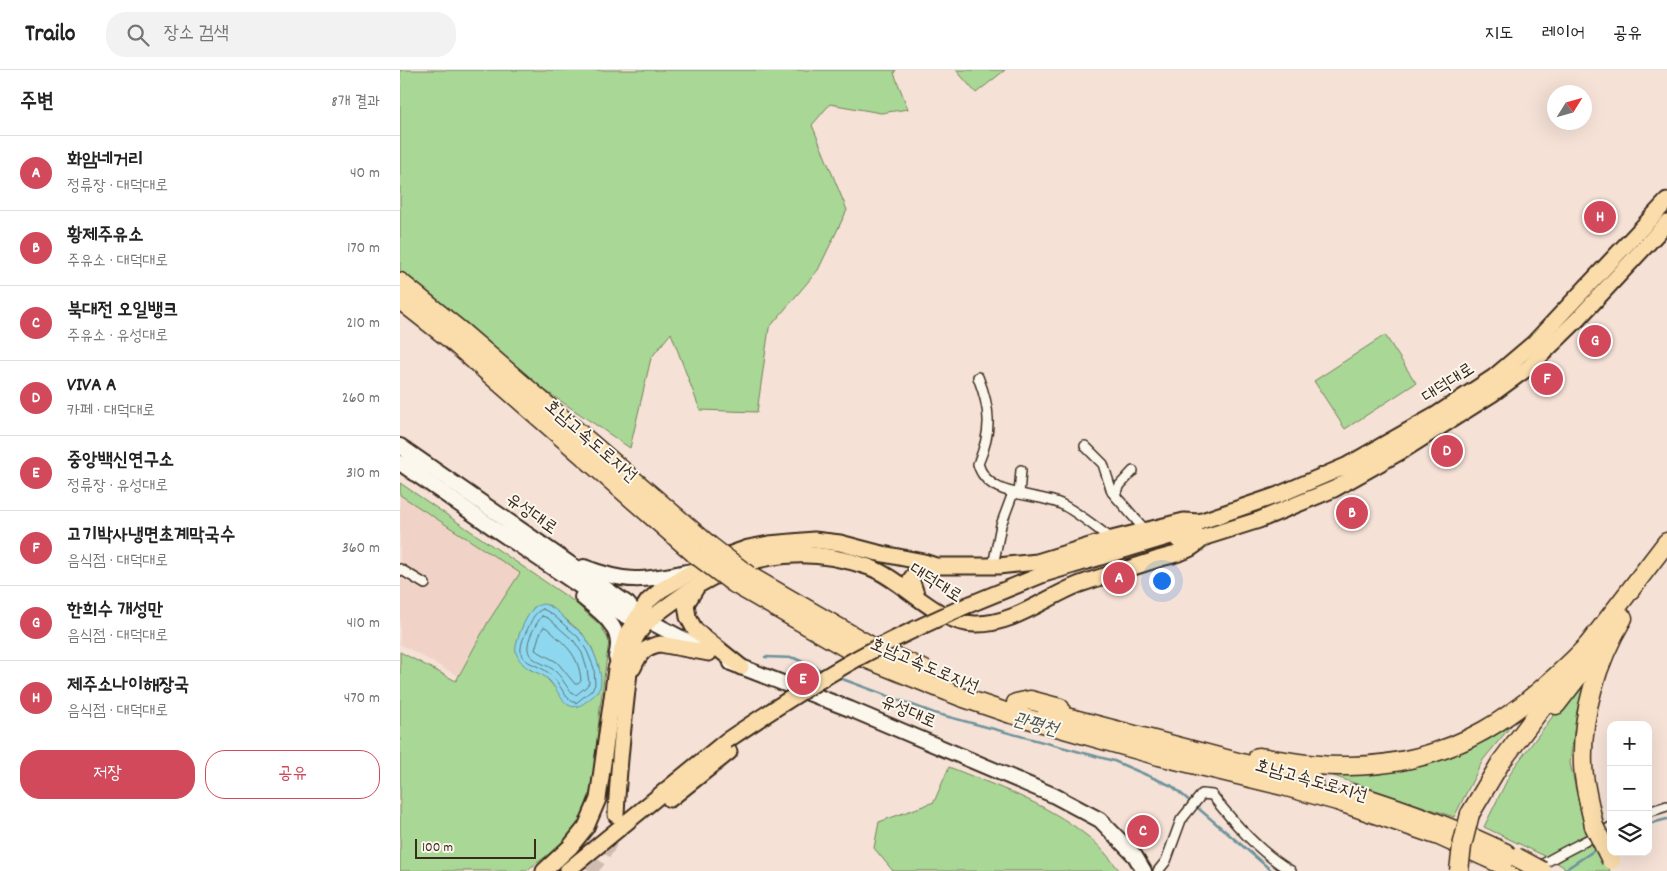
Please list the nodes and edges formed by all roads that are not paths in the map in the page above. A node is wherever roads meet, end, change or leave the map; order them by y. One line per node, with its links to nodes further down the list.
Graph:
1 (1667, 201): 13 (main road, 대덕대로)
2 (1667, 223): 15 (main road, 대덕대로)
3 (400, 282): 20 (highway, 호남고속도로지선)
4 (400, 300): 20 (highway, 호남고속도로지선)
5 (978, 377): 11 (street)
6 (400, 446): 18 (main road, 유성대로)
7 (1085, 446): 12 (street)
8 (400, 463): 24 (main road, 유성대로)
9 (1021, 470): 11 (street)
10 (1133, 471): 12 (street)
11 (1016, 494): 16 (street); 22 (street)
12 (1115, 495): 14 (street)
13 (1199, 522): 14 (main road, 대덕대로); 28 (main road, 대덕대로)
14 (1145, 530): 16 (main road, 대덕대로)
15 (1205, 537): 27 (main road, 대덕대로); 28 (main road, 대덕대로)
16 (1112, 539): 22 (main road, 대덕대로)
17 (1667, 542): 31 (highway)
18 (548, 549): 20 (main road); 29 (main road, 유성대로)
19 (1667, 561): 30 (highway)
20 (700, 563): 21 (main road, 대덕대로); 25 (highway, 호남고속도로지선, bridge); 27 (main road, 대덕대로); 29 (main road, 대덕대로); 29 (main road, 대덕대로); 33 (main road)
21 (936, 566): 22 (main road, 대덕대로); 27 (main road)
22 (993, 566)
23 (400, 569): 26 (street)
24 (558, 571): 29 (main road, 유성대로); 34 (main road)
25 (741, 579): 36 (highway, 호남고속도로지선); 44 (highway, 호남고속도로지선)
26 (425, 584)
27 (917, 597)
28 (971, 609): 37 (main road)
29 (644, 618): 32 (main road, 유성대로); 34 (main road); 35 (main road)
30 (1623, 618): 41 (highway); 42 (highway)
31 (1592, 640): 36 (highway); 41 (highway)
32 (709, 653): 33 (main road, 유성대로); 35 (main road)
33 (741, 667): 48 (main road, 유성대로)
34 (616, 669): 45 (main road)
35 (628, 679): 40 (main road)
36 (1016, 703): 44 (highway, 호남고속도로지선)
37 (731, 744): 46 (main road); 47 (main road)
38 (1667, 806): 39 (street)
39 (1651, 811)
40 (616, 815)
41 (1475, 816): 51 (highway, bridge); 52 (highway)
42 (1602, 826): 43 (highway, bridge); 53 (street)
43 (1615, 865)
44 (1509, 867): 54 (highway, 호남고속도로지선, bridge)
45 (544, 871)
46 (567, 871)
47 (579, 871)
48 (1144, 871)
49 (1158, 871): 50 (street)
50 (1291, 871)
51 (1459, 871)
52 (1468, 871)
53 (1532, 871)
54 (1542, 871)

